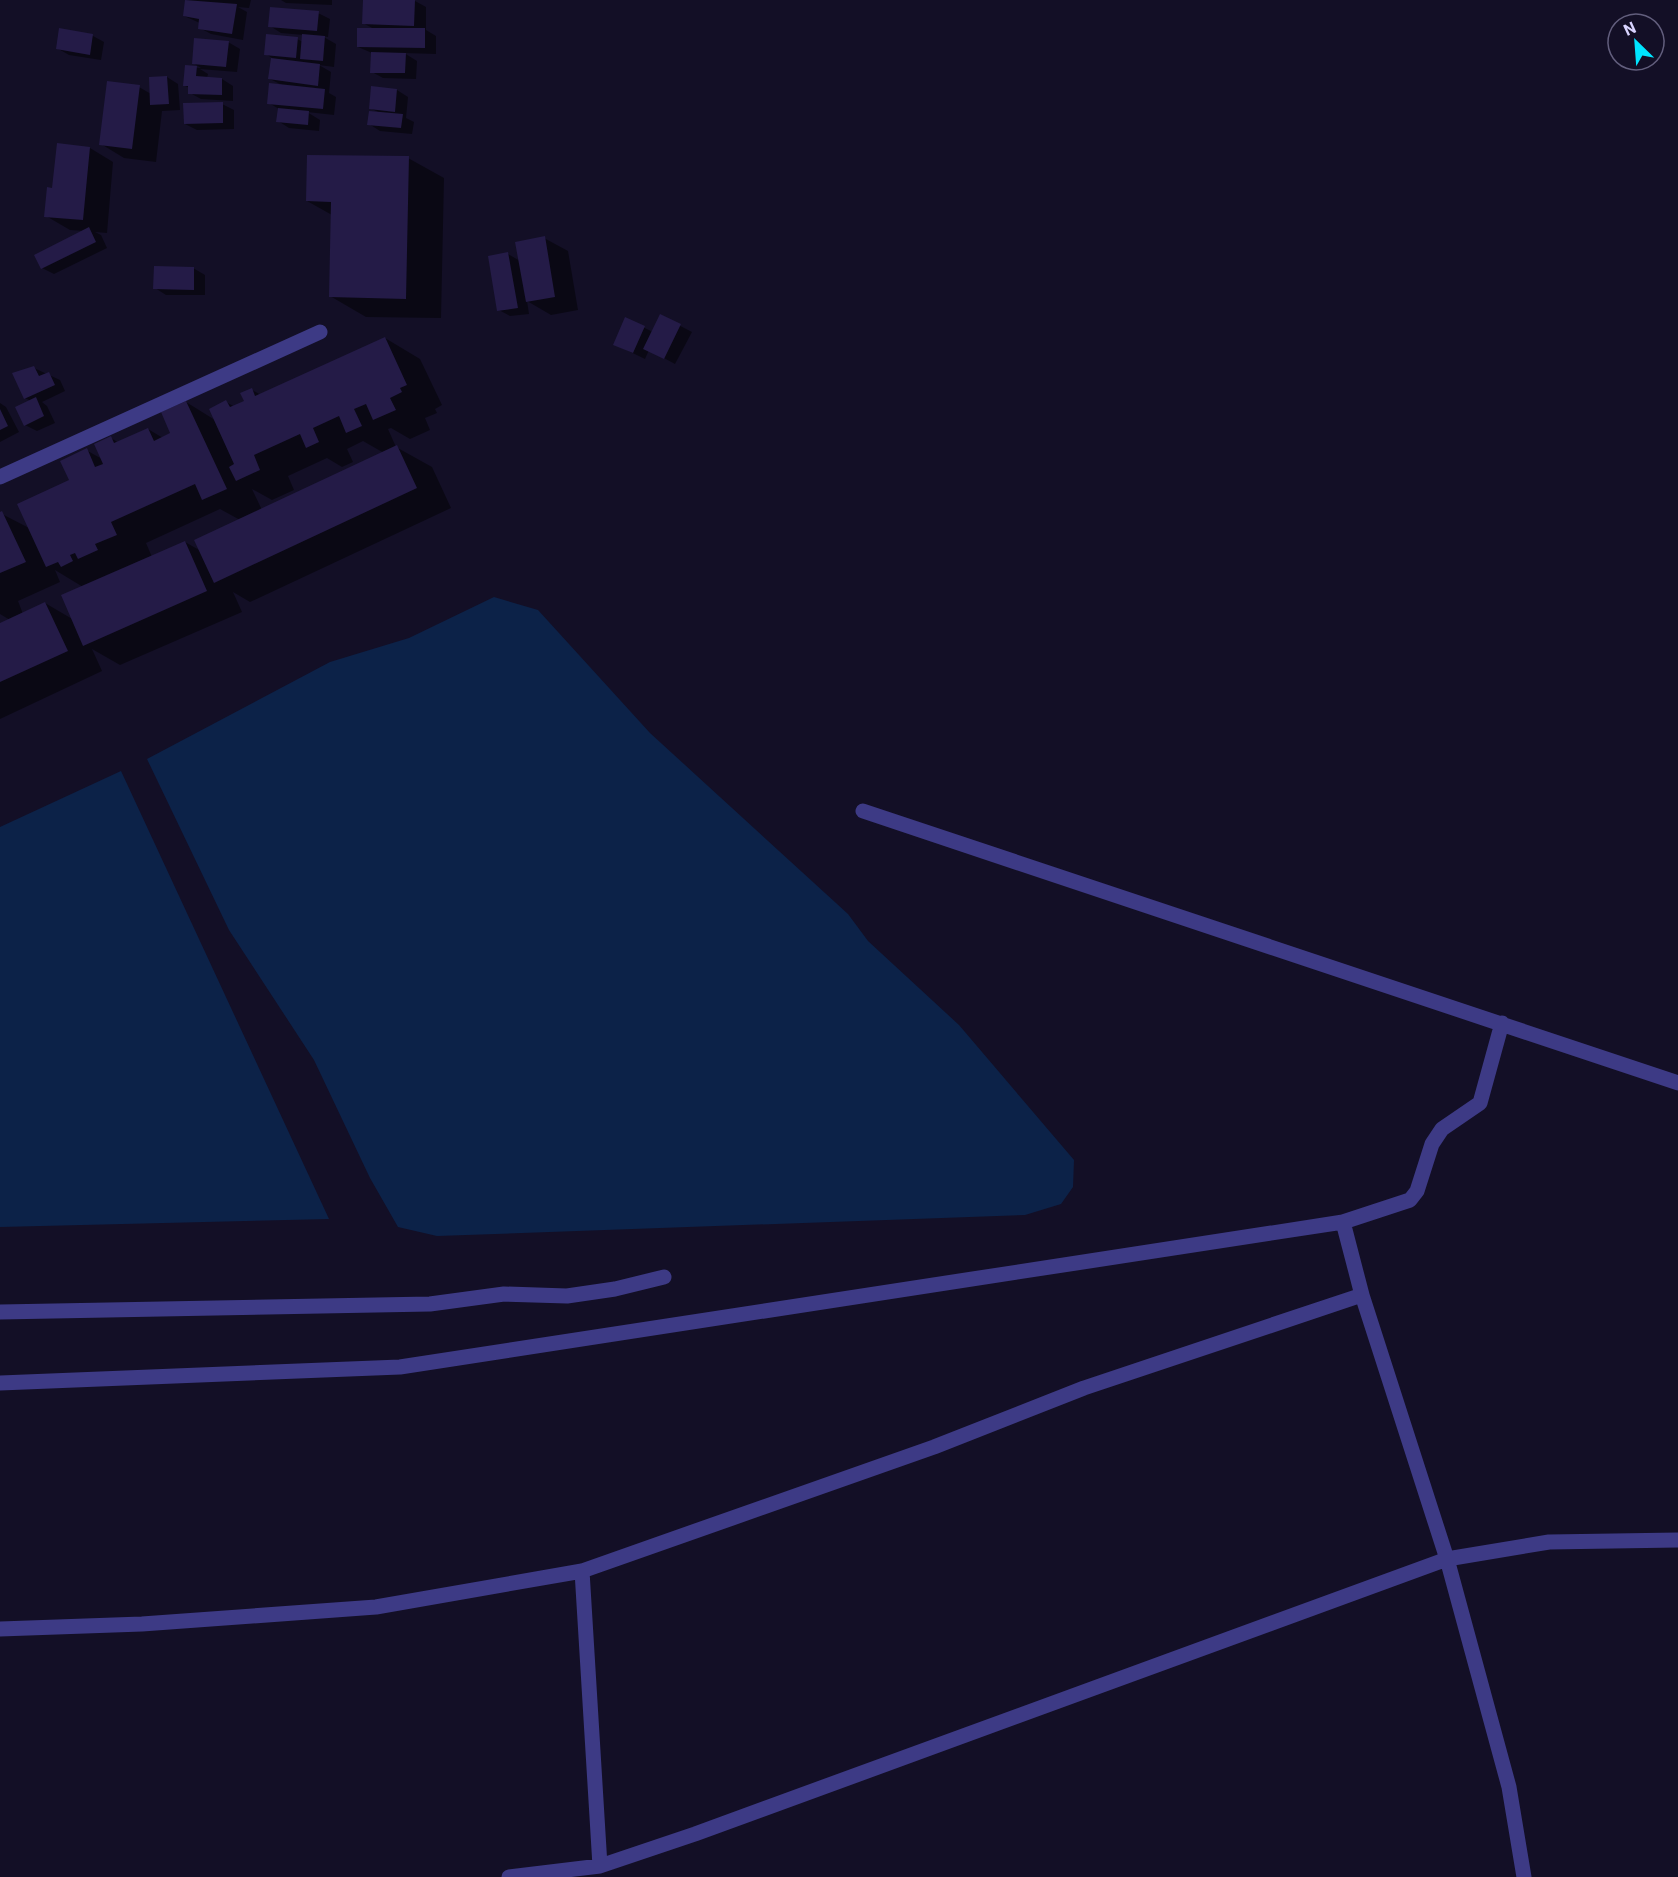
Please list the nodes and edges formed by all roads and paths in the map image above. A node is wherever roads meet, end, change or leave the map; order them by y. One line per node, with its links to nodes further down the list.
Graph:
1 (320, 332): 2 (street)
2 (0, 477)
3 (863, 811): 4 (street)
4 (1502, 1023): 5 (street); 6 (street)
5 (1678, 1083)
6 (1343, 1222): 8 (street); 10 (street)
7 (664, 1277): 9 (street)
8 (1362, 1295): 12 (street); 13 (street)
9 (0, 1312)
10 (0, 1383)
11 (1678, 1540): 12 (street)
12 (1447, 1559): 15 (street); 17 (street)
13 (582, 1571): 14 (street); 15 (street)
14 (0, 1629)
15 (600, 1866): 16 (street)
16 (509, 1877)
17 (1524, 1877)

